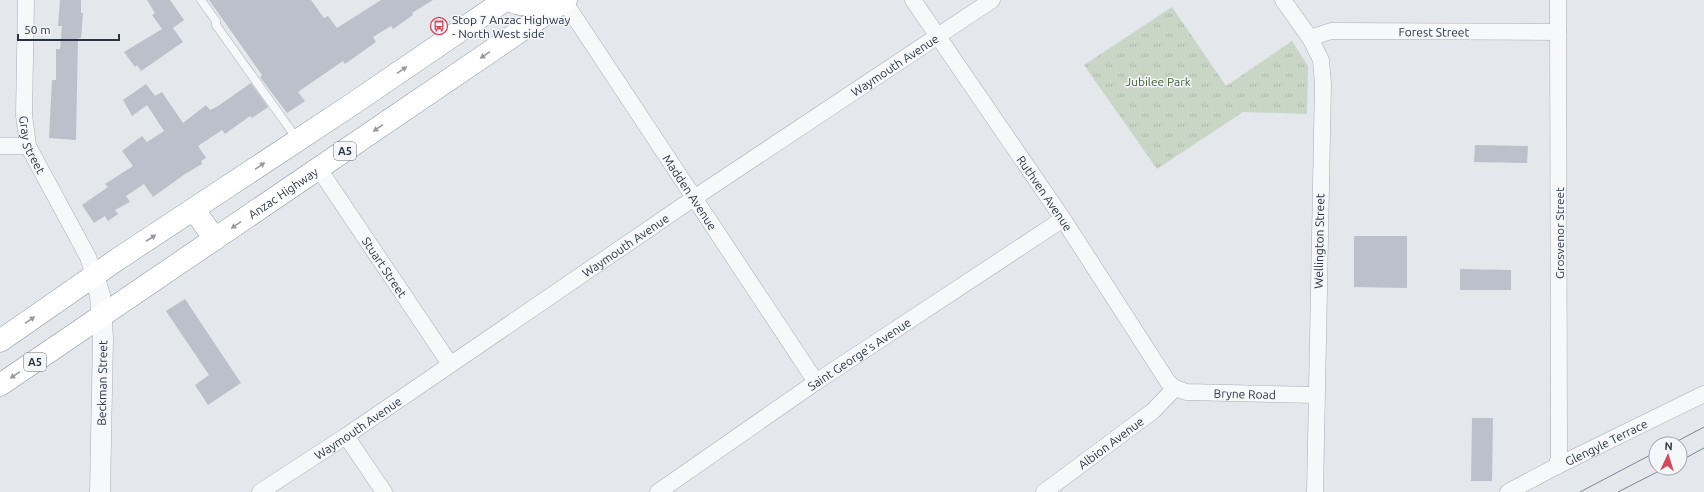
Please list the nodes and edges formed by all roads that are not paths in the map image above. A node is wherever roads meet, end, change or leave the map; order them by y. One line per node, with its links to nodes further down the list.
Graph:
1 (26, 0): 17 (street, Gray Street)
2 (201, 0): 15 (lane)
3 (505, 0): 13 (highway, one-way to 3)
4 (510, 0): 5 (highway)
5 (558, 0): 14 (highway, Anzac Highway / A5, one-way to 14); 19 (street, Madden Avenue)
6 (913, 0): 11 (street, Ruthven Avenue)
7 (992, 0): 11 (street, Waymouth Avenue)
8 (1283, 0): 12 (street, Wellington Street)
9 (1558, 0): 10 (street, Grosvenor Street)
10 (1558, 32): 12 (street, Forest Street); 33 (street, Grosvenor Street)
11 (938, 37): 19 (street, Waymouth Avenue); 21 (street, Ruthven Avenue)
12 (1310, 38): 31 (street, Wellington Street)
13 (373, 91): 14 (highway); 15 (highway)
14 (410, 106): 18 (highway, Anzac Highway / A5, one-way to 18)
15 (298, 141): 20 (highway, one-way to 15)
16 (0, 146): 17 (street)
17 (28, 146): 23 (street, Gray Street)
18 (319, 169): 22 (highway, Anzac Highway / A5, one-way to 22); 26 (street, Stuart Street)
19 (694, 198): 26 (street, Waymouth Avenue); 27 (street, Madden Avenue)
20 (194, 210): 22 (highway); 23 (highway, one-way to 20)
21 (1062, 219): 27 (street, Saint George's Avenue); 29 (street, Ruthven Avenue)
22 (215, 239): 24 (highway, Anzac Highway / A5)
23 (94, 276): 24 (street, Beckman Street); 25 (highway, one-way to 23)
24 (102, 316): 28 (highway, Anzac Highway / A5, one-way to 28); 34 (street, Beckman Street)
25 (0, 341)
26 (450, 364): 32 (street, Waymouth Avenue)
27 (816, 382): 37 (street, Saint George's Avenue)
28 (0, 385)
29 (1175, 388): 31 (street, Bryne Road); 38 (street, Albion Avenue)
30 (1704, 394): 33 (street, Glengyle Terrace)
31 (1316, 395): 39 (street, Wellington Street)
32 (346, 436): 35 (street, Waymouth Avenue); 36 (street)
33 (1557, 466): 40 (street, Glengyle Terrace)
34 (100, 492)
35 (260, 492)
36 (384, 492)
37 (658, 492)
38 (1044, 492)
39 (1315, 492)
40 (1508, 492)

